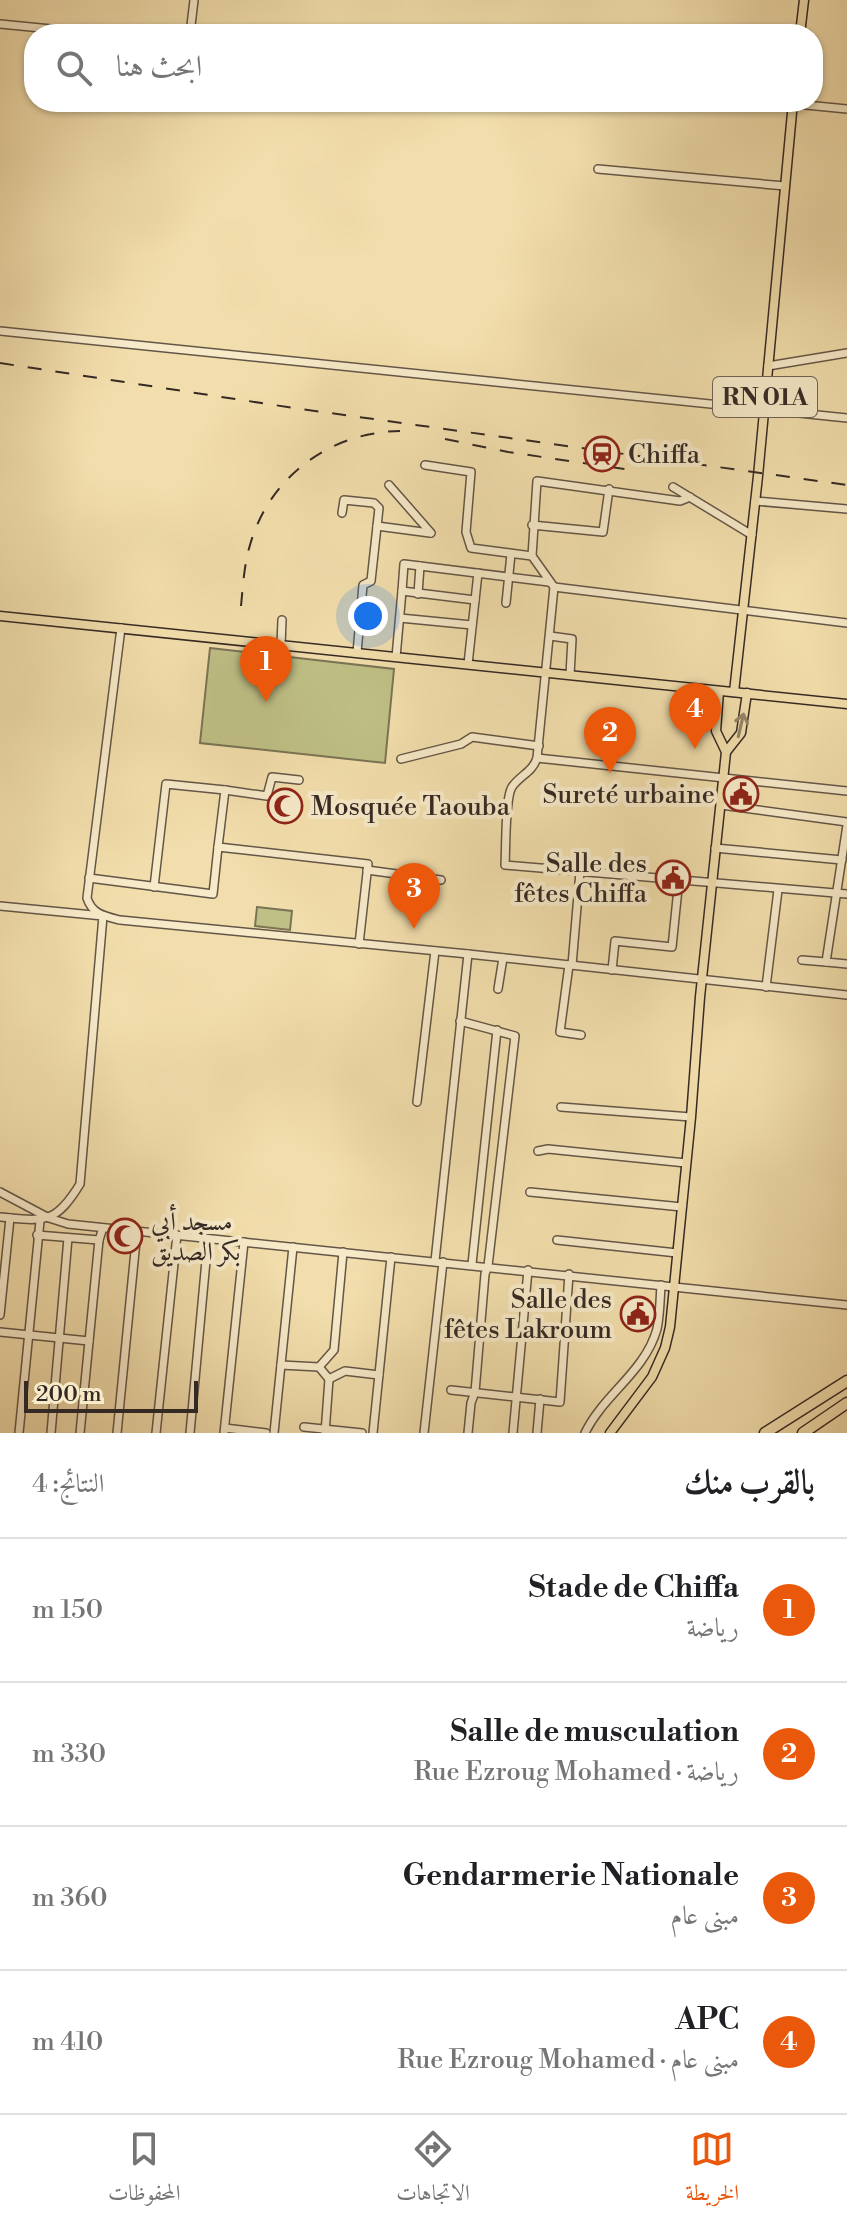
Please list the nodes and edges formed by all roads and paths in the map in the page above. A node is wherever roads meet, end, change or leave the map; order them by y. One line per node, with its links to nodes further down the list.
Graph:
1 (194, 0): 4 (street)
2 (804, 0): 5 (main road)
3 (0, 24): 6 (street)
4 (191, 24)
5 (801, 24)
6 (24, 26)
7 (823, 106): 8 (street)
8 (847, 109)
9 (792, 112): 11 (main road, RN 01A)
10 (598, 169): 11 (street)
11 (785, 186): 14 (main road, RN 01A)
12 (0, 331): 15 (street)
13 (847, 353): 14 (street)
14 (768, 366): 15 (main road, RN 01A)
15 (764, 408): 16 (street); 22 (main road, RN 01A)
16 (847, 418)
17 (425, 465): 28 (street)
18 (389, 485): 26 (street)
19 (673, 487): 21 (street)
20 (609, 489): 21 (street); 25 (street); 25 (street)
21 (690, 497): 27 (street)
22 (755, 501): 23 (street); 27 (main road, RN 01A)
23 (847, 509)
24 (342, 513): 26 (street)
25 (532, 525): 29 (street)
26 (377, 526): 47 (street)
27 (752, 535): 38 (main road, RN 01A)
28 (511, 554): 29 (street); 32 (street)
29 (532, 556): 33 (street)
30 (420, 566): 31 (street); 34 (street); 35 (street)
31 (478, 573): 32 (street); 36 (street)
32 (509, 577): 33 (street); 37 (street)
33 (551, 585): 38 (street); 45 (street)
34 (402, 591): 35 (street); 40 (street)
35 (418, 594): 36 (street)
36 (475, 600): 43 (street)
37 (506, 603)
38 (742, 611): 42 (street); 53 (main road, RN 01A)
39 (0, 616): 44 (main road)
40 (400, 618): 43 (street); 48 (street)
41 (282, 620): 46 (street)
42 (847, 623)
43 (472, 625): 49 (street)
44 (121, 628): 46 (main road); 72 (street)
45 (550, 636): 50 (street); 51 (street)
46 (281, 645): 47 (main road)
47 (357, 653): 48 (main road)
48 (396, 657): 49 (main road)
49 (468, 664): 50 (main road)
50 (547, 673): 51 (main road); 56 (street)
51 (570, 675): 52 (main road)
52 (719, 691): 53 (main road); 57 (main road)
53 (734, 692): 54 (main road)
54 (747, 693): 55 (main road); 57 (main road, one-way to 54)
55 (847, 704)
56 (539, 746): 58 (street); 59 (street)
57 (726, 752): 60 (main road)
58 (537, 758): 60 (street); 71 (street)
59 (401, 759)
60 (724, 778): 63 (street); 64 (main road)
61 (299, 780): 62 (street)
62 (225, 790): 66 (street); 76 (street)
63 (847, 791)
64 (721, 805): 65 (street); 67 (main road)
65 (847, 824): 68 (street)
66 (218, 847): 70 (street); 76 (street)
67 (715, 848): 69 (street); 75 (main road)
68 (845, 850): 69 (street)
69 (842, 860): 78 (street)
70 (367, 870): 74 (street); 82 (street)
71 (580, 872): 73 (street); 89 (street)
72 (89, 878): 76 (street); 81 (street)
73 (679, 879): 75 (street); 90 (street)
74 (441, 880)
75 (713, 884): 77 (street); 91 (main road)
76 (154, 887)
77 (778, 890): 78 (street); 92 (street)
78 (837, 893): 79 (street); 87 (street)
79 (847, 894)
80 (0, 906): 81 (street)
81 (103, 916): 82 (street); 108 (street)
82 (359, 944): 83 (street)
83 (435, 951): 84 (street); 98 (street)
84 (468, 954): 85 (street); 95 (street)
85 (503, 958): 89 (street); 93 (street)
86 (802, 960): 87 (street)
87 (826, 962): 88 (street)
88 (847, 964)
89 (570, 965): 90 (street); 97 (street)
90 (612, 970): 91 (street)
91 (702, 978): 92 (street); 100 (main road)
92 (766, 987): 94 (street)
93 (498, 989)
94 (847, 995)
95 (460, 1021): 96 (street); 122 (street)
96 (497, 1030): 123 (street); 124 (street)
97 (581, 1035)
98 (417, 1102)
99 (561, 1107): 100 (street)
100 (691, 1117): 102 (main road)
101 (538, 1151): 102 (street)
102 (686, 1163): 105 (main road)
103 (0, 1192): 108 (street)
104 (530, 1192): 105 (street)
105 (682, 1207): 120 (main road)
106 (0, 1217): 107 (street)
107 (10, 1218): 108 (street); 130 (street)
108 (44, 1220): 109 (street); 111 (street)
109 (103, 1228): 110 (street); 115 (street)
110 (137, 1231): 112 (street); 153 (street)
111 (37, 1235): 113 (street); 134 (street)
112 (177, 1235): 114 (street); 154 (street)
113 (68, 1238): 115 (street); 135 (street)
114 (208, 1239): 117 (street); 155 (street)
115 (99, 1240): 136 (street)
116 (557, 1240): 120 (street)
117 (244, 1242): 118 (street); 148 (street)
118 (293, 1247): 119 (street); 137 (street)
119 (343, 1252): 121 (street); 138 (street)
120 (677, 1253): 128 (main road)
121 (391, 1257): 122 (street); 139 (street)
122 (439, 1262): 123 (street); 160 (street)
123 (472, 1264): 124 (street)
124 (488, 1266): 125 (street); 143 (street)
125 (528, 1270): 126 (street); 144 (street)
126 (569, 1274): 127 (street); 145 (street)
127 (661, 1285): 128 (street); 132 (street)
128 (674, 1286): 129 (street); 131 (main road)
129 (847, 1305)
130 (0, 1315)
131 (670, 1327): 132 (main road); 165 (main road)
132 (656, 1331): 164 (street)
133 (0, 1332): 134 (street)
134 (27, 1335): 135 (street); 150 (street)
135 (59, 1338): 136 (street); 151 (street)
136 (89, 1341): 152 (street)
137 (281, 1365): 138 (street); 157 (street)
138 (319, 1367): 140 (street)
139 (379, 1375): 140 (street); 159 (street)
140 (329, 1379): 149 (street)
141 (847, 1381): 166 (highway)
142 (451, 1390): 143 (street)
143 (475, 1392): 144 (street); 161 (street)
144 (516, 1397): 145 (street); 162 (street)
145 (540, 1399): 163 (street)
146 (847, 1403): 167 (highway)
147 (304, 1427): 149 (street)
148 (229, 1431): 156 (street)
149 (325, 1431): 158 (street)
150 (19, 1433)
151 (51, 1433)
152 (80, 1433)
153 (117, 1433)
154 (156, 1433)
155 (190, 1433)
156 (266, 1433)
157 (274, 1433)
158 (362, 1433)
159 (373, 1433)
160 (424, 1433)
161 (468, 1433)
162 (513, 1433)
163 (537, 1433)
164 (585, 1433)
165 (610, 1433)
166 (765, 1433)
167 (803, 1433)

